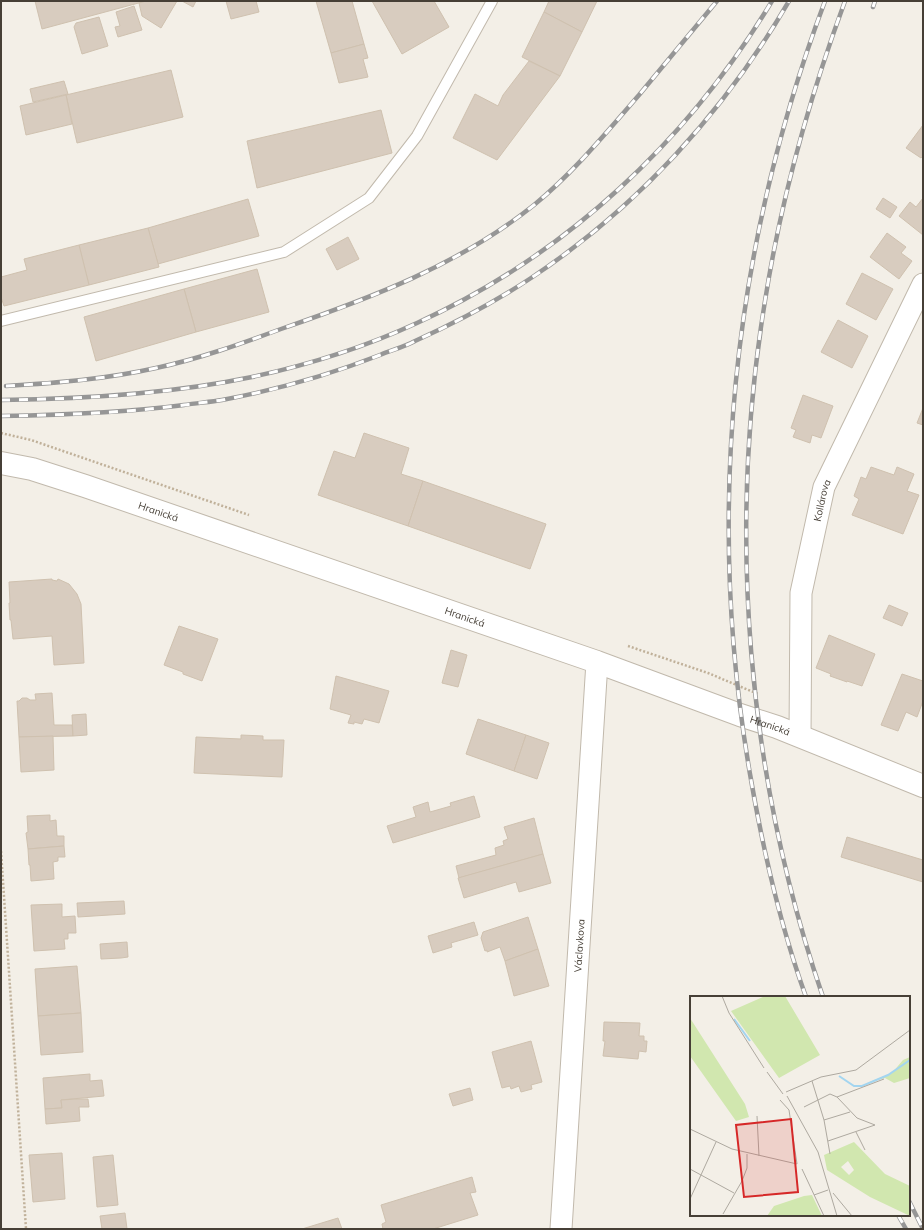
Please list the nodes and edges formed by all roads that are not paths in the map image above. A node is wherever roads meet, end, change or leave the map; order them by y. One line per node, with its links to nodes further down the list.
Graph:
1 (492, 1): 3 (lane)
2 (923, 284): 6 (street, Kollárova)
3 (1, 321)
4 (1, 462): 5 (street, Hranická)
5 (597, 662): 6 (street, Hranická); 8 (street, Václavkova)
6 (800, 736): 7 (street, Hranická)
7 (923, 786)
8 (561, 1229)

